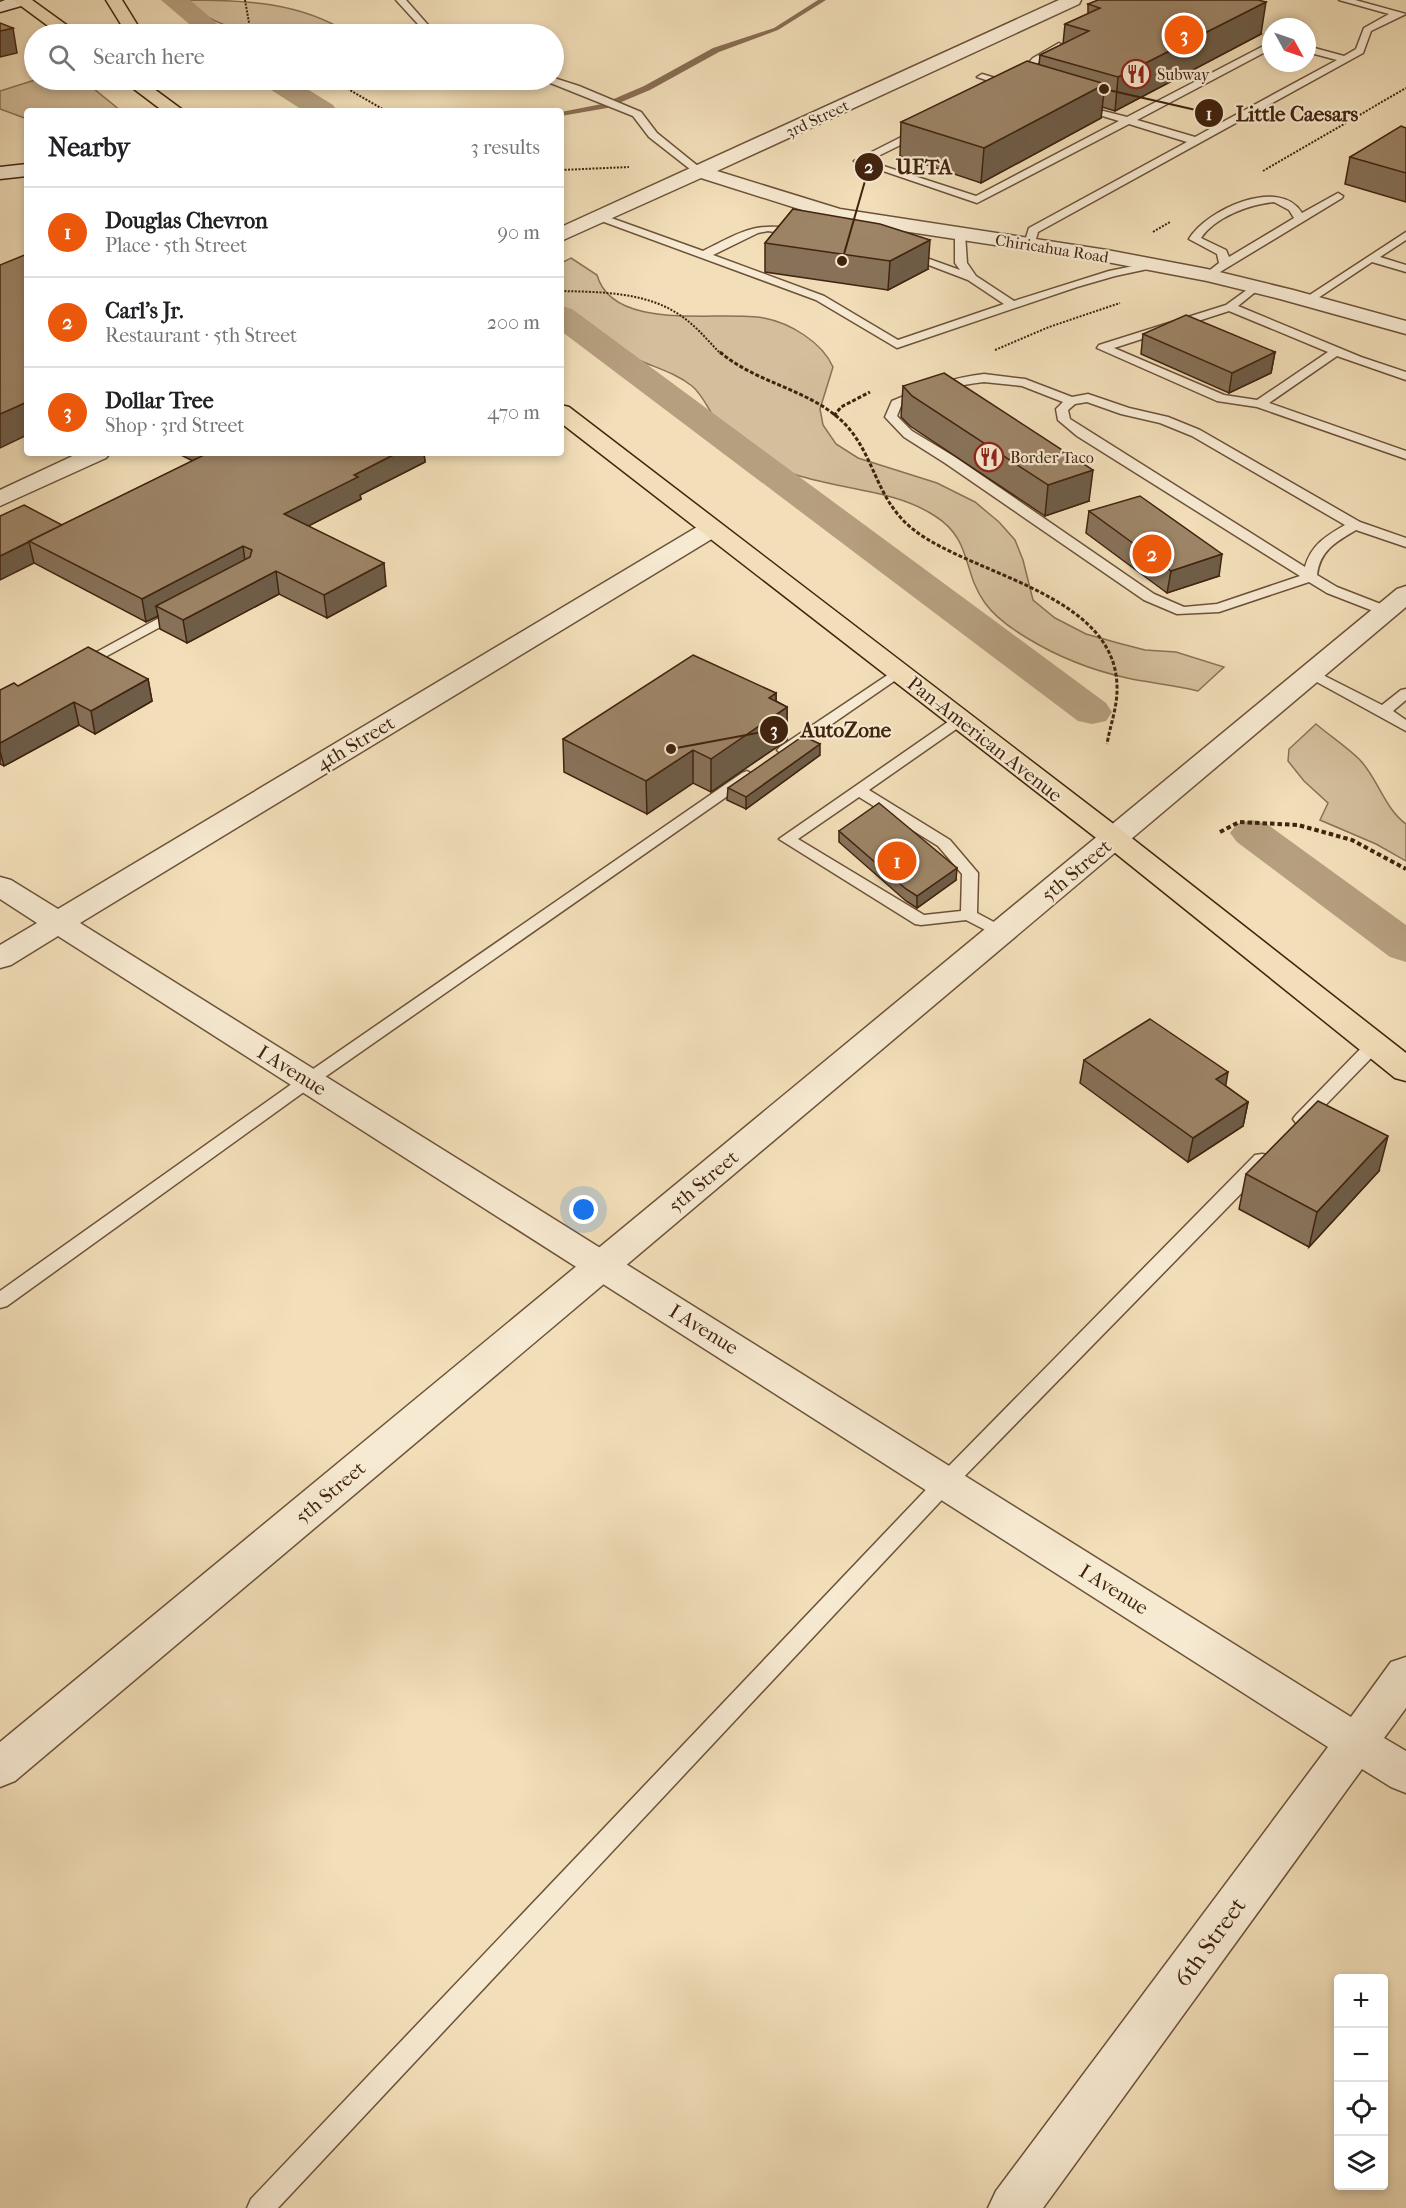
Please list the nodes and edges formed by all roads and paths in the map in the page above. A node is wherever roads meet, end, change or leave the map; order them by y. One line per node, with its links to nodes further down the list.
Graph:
1 (21, 0): 7 (street); 9 (main road)
2 (114, 0): 10 (main road)
3 (245, 0): 11 (path)
4 (401, 0): 12 (lane)
5 (1072, 0): 32 (street, 3rd Street)
6 (1344, 0): 8 (lane)
7 (0, 7)
8 (1401, 14): 16 (lane)
9 (56, 24)
10 (129, 24)
11 (249, 24)
12 (423, 24)
13 (1072, 38): 19 (lane)
14 (1262, 50): 28 (lane)
15 (1316, 51): 16 (lane)
16 (1345, 59): 30 (lane)
17 (982, 77): 19 (lane)
18 (564, 85): 32 (lane)
19 (1017, 87): 24 (lane)
20 (1406, 88): 34 (path)
21 (145, 90): 26 (main road)
22 (161, 90): 26 (main road)
23 (350, 90): 27 (path)
24 (1002, 91)
25 (1065, 101): 28 (lane)
26 (168, 106)
27 (381, 108)
28 (1128, 120): 29 (lane); 30 (lane)
29 (930, 126)
30 (1196, 141): 44 (lane)
31 (24, 170): 33 (street)
32 (699, 171): 36 (street, 3rd Street); 40 (street, Chiricahua Road)
33 (0, 173)
34 (1259, 173)
35 (1338, 196): 38 (lane)
36 (600, 217): 39 (street, 3rd Street); 46 (lane)
37 (1179, 217): 41 (path)
38 (1300, 219): 50 (lane); 50 (lane)
39 (564, 234)
40 (959, 234): 44 (street, Chiricahua Road); 51 (lane)
41 (1149, 234)
42 (810, 235): 46 (lane)
43 (1406, 235): 47 (lane)
44 (1030, 244): 48 (street, Chiricahua Road)
45 (892, 250): 51 (lane)
46 (703, 255): 56 (lane)
47 (1371, 258): 49 (lane); 54 (lane)
48 (1153, 265): 50 (street, Chiricahua Road); 56 (lane)
49 (1406, 269)
50 (1216, 270): 52 (street, Chiricahua Road)
51 (972, 278): 56 (lane)
52 (1255, 287): 54 (street, Chiricahua Road); 57 (lane)
53 (564, 291): 66 (path)
54 (1308, 300): 58 (street, Chiricahua Road)
55 (1123, 303): 60 (path)
56 (1014, 306)
57 (1230, 307): 59 (lane); 64 (lane)
58 (1406, 328)
59 (1337, 351): 61 (lane); 64 (lane)
60 (988, 353)
61 (1406, 376)
62 (875, 389): 66 (path)
63 (1071, 401): 70 (lane); 73 (lane); 73 (lane)
64 (1259, 404): 67 (lane)
65 (564, 414): 71 (main road, Pan-American Avenue)
66 (834, 416): 83 (path)
67 (1406, 455)
68 (93, 456): 69 (street)
69 (0, 500)
70 (1355, 525): 72 (lane); 73 (lane)
71 (711, 529): 76 (main road, Pan-American Avenue); 90 (street, 4th Street)
72 (1406, 543)
73 (1310, 577): 75 (lane)
74 (196, 602): 78 (lane)
75 (1396, 603): 77 (street, 5th Street)
76 (898, 672): 81 (main road, Pan-American Avenue); 95 (lane)
77 (1311, 673): 80 (lane); 86 (street, 5th Street)
78 (62, 675)
79 (1406, 693): 80 (lane)
80 (1383, 711): 82 (lane)
81 (960, 720): 84 (lane); 86 (main road, Pan-American Avenue)
82 (1406, 727)
83 (1107, 744)
84 (859, 790): 89 (lane); 89 (lane)
85 (1220, 832): 87 (path)
86 (1114, 838): 91 (street, 5th Street); 93 (main road, Pan-American Avenue)
87 (1406, 869)
88 (0, 886): 90 (street, I Avenue)
89 (969, 915): 91 (lane)
90 (58, 923): 92 (street, 4th Street); 95 (street, I Avenue)
91 (1001, 933): 98 (street, 5th Street)
92 (0, 958)
93 (1374, 1045): 94 (main road, Pan-American Avenue); 96 (lane)
94 (1406, 1070)
95 (309, 1080): 98 (street, I Avenue); 99 (lane)
96 (1290, 1131)
97 (1274, 1148): 100 (lane)
98 (602, 1265): 100 (street, I Avenue); 103 (street, 5th Street)
99 (0, 1301)
100 (946, 1482): 102 (street, I Avenue); 105 (lane)
101 (1406, 1675): 102 (street, 6th Street)
102 (1357, 1742): 104 (street, I Avenue); 106 (street, 6th Street)
103 (0, 1768)
104 (1406, 1774)
105 (260, 2208)
106 (1013, 2208)

